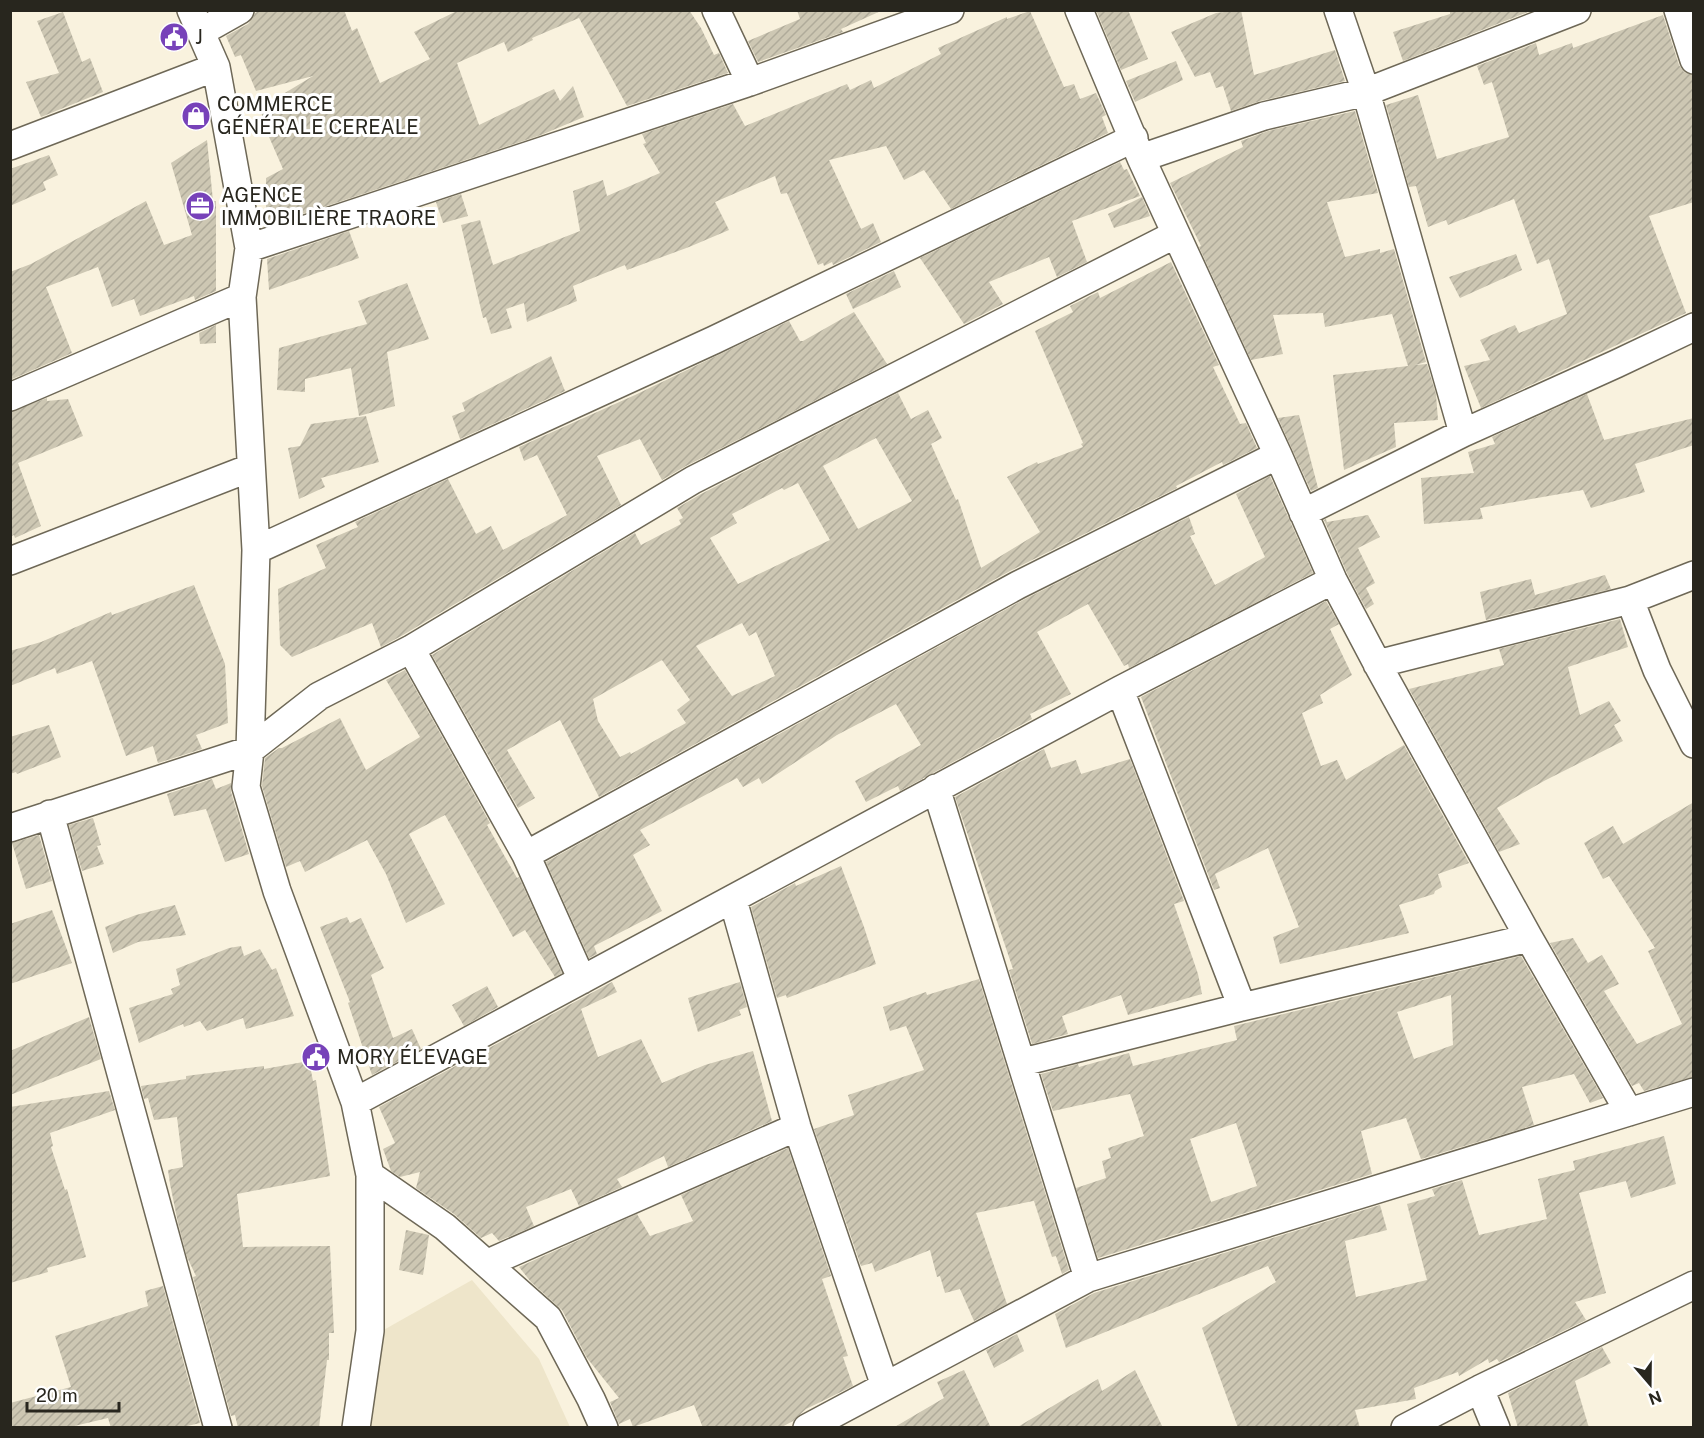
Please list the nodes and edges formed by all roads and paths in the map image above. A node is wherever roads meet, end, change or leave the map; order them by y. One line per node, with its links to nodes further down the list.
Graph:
1 (240, 10): 8 (street)
2 (716, 10): 11 (street)
3 (950, 10): 11 (street)
4 (1079, 10): 14 (street)
5 (1338, 10): 12 (street)
6 (1678, 10): 9 (street)
7 (1574, 11): 12 (street)
8 (196, 21): 10 (street)
9 (1694, 60)
10 (216, 67): 13 (street); 16 (street)
11 (750, 82): 16 (street)
12 (1366, 92): 14 (street); 20 (street)
13 (10, 146)
14 (1138, 148): 15 (street); 24 (street)
15 (1176, 234): 21 (street); 29 (street)
16 (249, 249): 17 (street)
17 (242, 297): 19 (street); 22 (street)
18 (1694, 327): 20 (street)
19 (10, 397)
20 (1463, 433): 23 (street)
21 (1278, 455): 23 (street); 37 (street)
22 (250, 468): 24 (street); 25 (street)
23 (1303, 513): 27 (street)
24 (256, 549): 33 (street)
25 (10, 561)
26 (1694, 575): 28 (street)
27 (1333, 580): 30 (street); 31 (street)
28 (1630, 600): 30 (street); 32 (street)
29 (411, 649): 33 (street); 37 (street)
30 (1377, 664): 39 (street)
31 (1120, 690): 34 (street); 41 (street)
32 (1694, 744)
33 (250, 750): 35 (street); 44 (street)
34 (936, 788): 38 (street); 42 (street)
35 (50, 814): 36 (street); 53 (street)
36 (10, 828)
37 (526, 855): 40 (street)
38 (733, 900): 40 (street); 46 (street)
39 (1523, 940): 41 (street); 42 (street); 45 (street)
40 (582, 980): 44 (street)
41 (1242, 1007): 42 (street)
42 (1023, 1062): 49 (street)
43 (1694, 1092): 45 (street)
44 (355, 1102): 47 (street)
45 (1629, 1112): 49 (street)
46 (797, 1127): 48 (street); 51 (street)
47 (370, 1175): 48 (street); 54 (street)
48 (488, 1263): 55 (street)
49 (1088, 1278): 51 (street)
50 (1694, 1285): 52 (street)
51 (885, 1386): 56 (street)
52 (1480, 1389): 57 (street); 58 (street)
53 (218, 1428)
54 (356, 1428)
55 (603, 1428)
56 (807, 1428)
57 (1405, 1428)
58 (1496, 1428)

